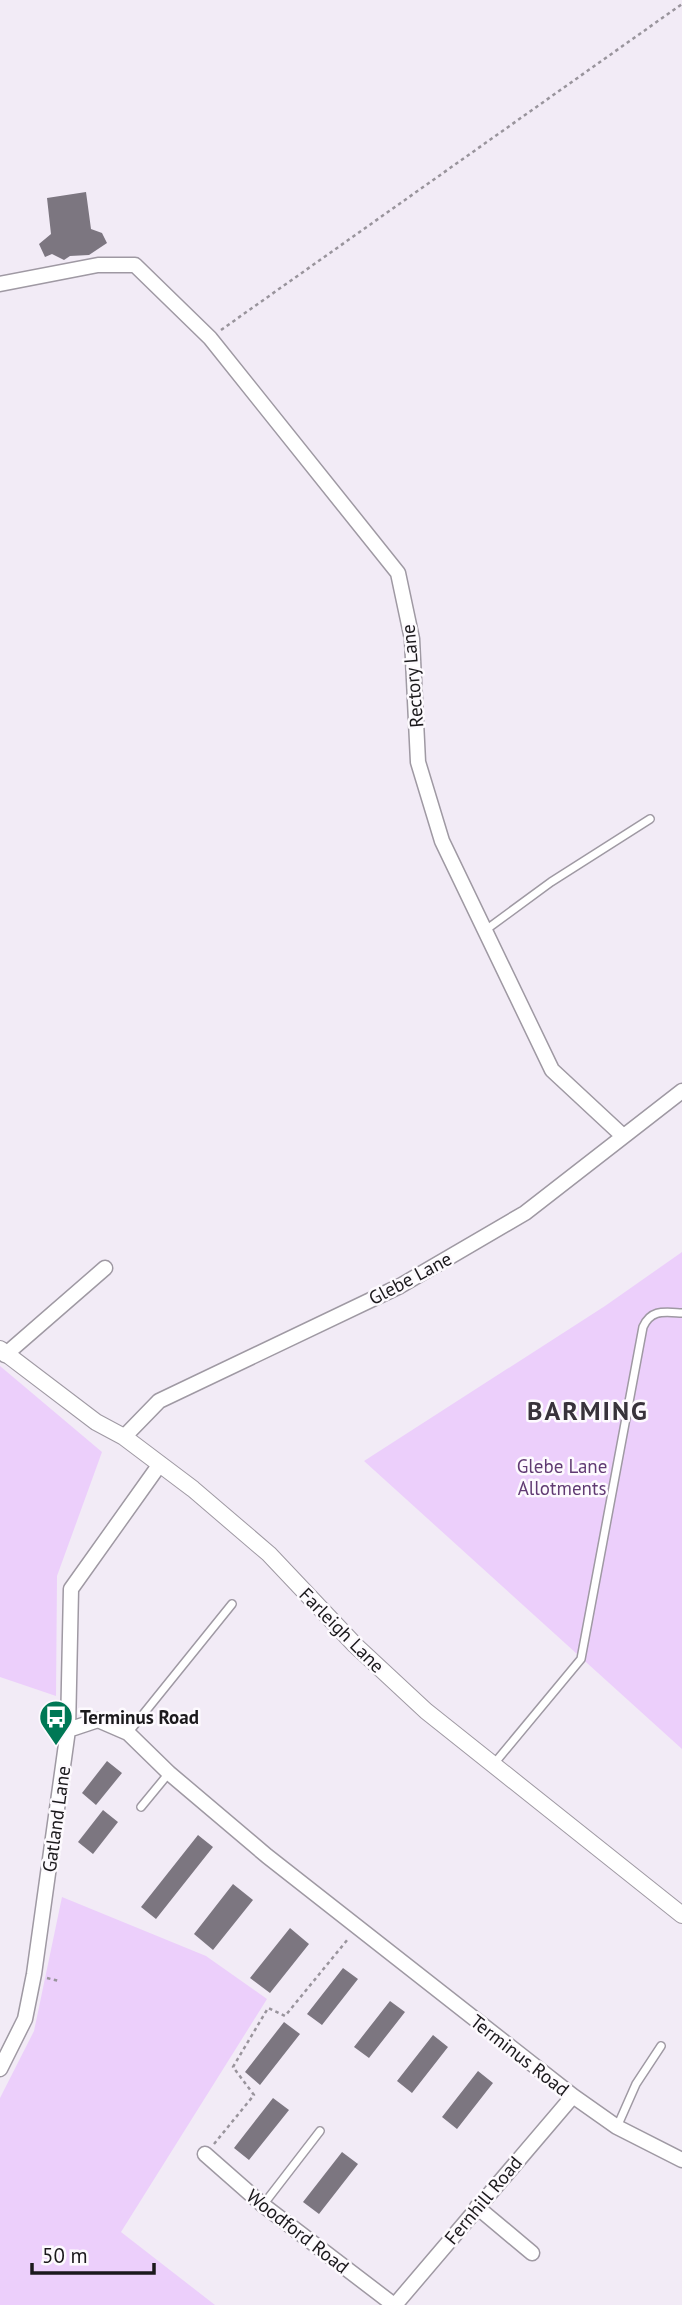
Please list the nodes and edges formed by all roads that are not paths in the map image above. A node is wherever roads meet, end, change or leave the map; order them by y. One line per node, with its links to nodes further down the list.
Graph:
1 (0, 284): 3 (street, Rectory Lane)
2 (650, 819): 3 (lane)
3 (487, 929): 5 (street, Rectory Lane)
4 (682, 1091): 5 (street, Glebe Lane)
5 (624, 1136): 9 (street, Glebe Lane)
6 (105, 1268): 8 (street)
7 (682, 1313): 14 (lane)
8 (2, 1352): 9 (street, Farleigh Lane)
9 (124, 1437): 10 (street, Farleigh Lane)
10 (160, 1464): 12 (street, Gatland Lane); 14 (street, Farleigh Lane)
11 (232, 1604): 13 (lane)
12 (68, 1730): 13 (street, Terminus Road); 19 (street, Gatland Lane)
13 (128, 1733): 15 (street, Terminus Road)
14 (493, 1766): 17 (street, Farleigh Lane)
15 (169, 1773): 16 (lane); 20 (street, Terminus Road)
16 (141, 1807)
17 (682, 1916)
18 (661, 2046): 21 (lane)
19 (0, 2070)
20 (573, 2096): 21 (street, Terminus Road); 26 (street, Fernhill Road)
21 (617, 2127): 24 (street, Terminus Road)
22 (320, 2131): 25 (lane)
23 (205, 2154): 25 (street, Woodford Road)
24 (682, 2160)
25 (262, 2205): 28 (street, Woodford Road)
26 (477, 2207): 27 (street); 28 (street, Fernhill Road)
27 (532, 2253)
28 (394, 2305)

